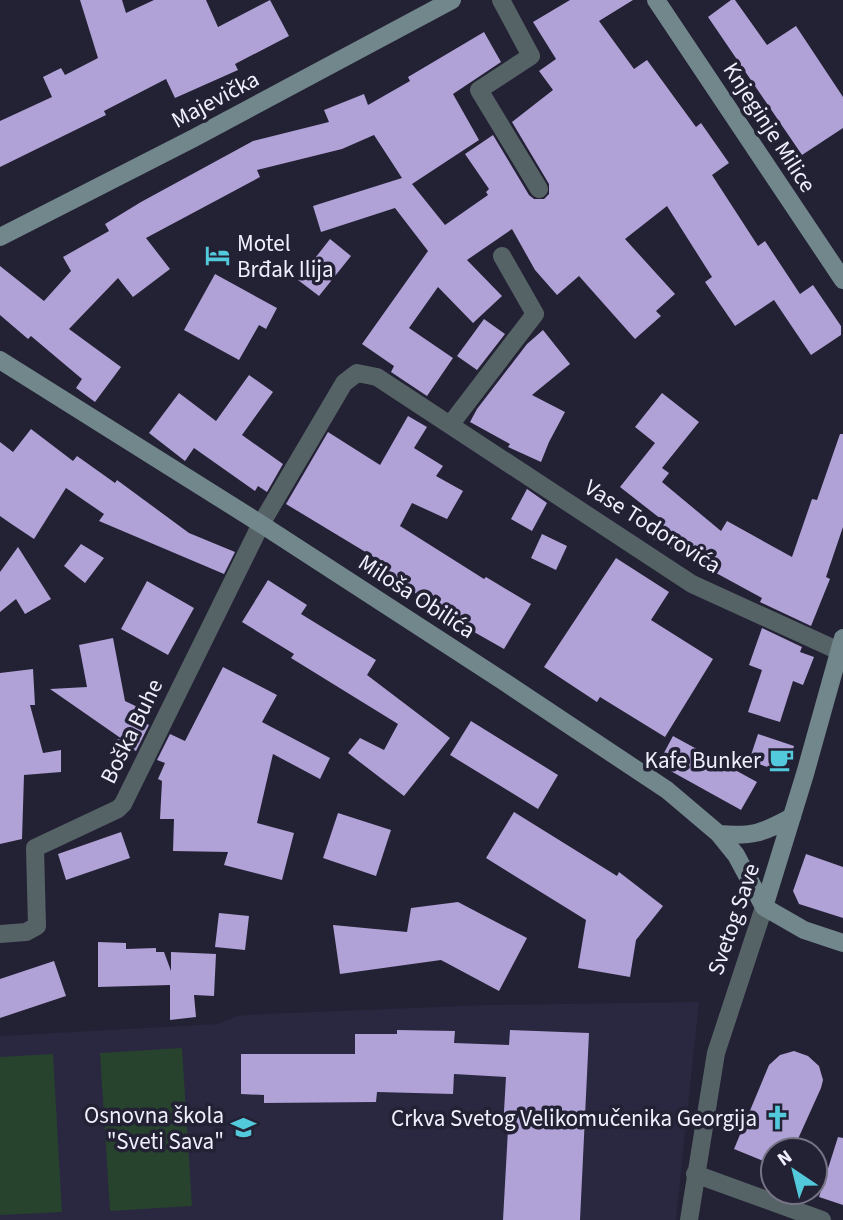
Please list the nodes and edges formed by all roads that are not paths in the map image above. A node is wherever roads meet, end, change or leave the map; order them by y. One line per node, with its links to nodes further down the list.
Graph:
1 (452, 0): 5 (street, Majevička)
2 (501, 0): 4 (street)
3 (656, 0): 7 (street, Knjeginje Milice)
4 (539, 189)
5 (0, 237)
6 (502, 256): 9 (street)
7 (843, 280)
8 (3, 367): 10 (street, Miloša Obilića)
9 (450, 425): 10 (street, Vase Todorovića); 11 (street, Vase Todorovića)
10 (261, 524): 13 (street, Miloša Obilića); 15 (street, Boška Buhe)
11 (841, 644): 12 (street, Svetog Save)
12 (792, 817): 13 (street); 14 (street, Svetog Save)
13 (719, 834): 14 (street, Miloša Obilića)
14 (764, 907): 16 (street); 17 (street, Svetog Save)
15 (0, 934)
16 (843, 943)
17 (695, 1174): 18 (street, Svetog Save); 19 (street)
18 (689, 1220)
19 (822, 1220)

